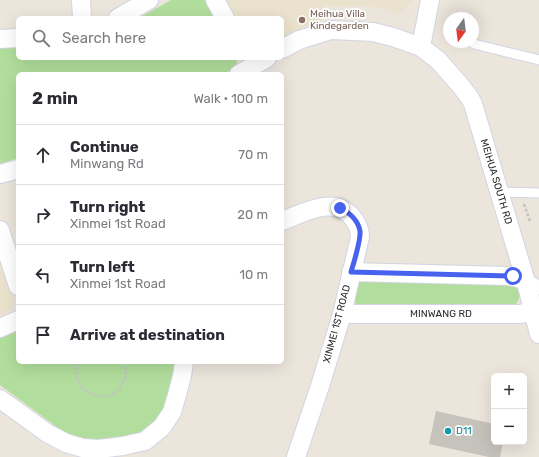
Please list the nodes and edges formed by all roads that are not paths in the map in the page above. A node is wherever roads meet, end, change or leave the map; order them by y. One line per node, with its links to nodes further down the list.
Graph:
1 (81, 0): 5 (street)
2 (149, 0): 6 (street)
3 (214, 0): 7 (street)
4 (430, 0): 11 (street)
5 (82, 16)
6 (121, 16)
7 (224, 16)
8 (16, 38): 9 (street)
9 (0, 39)
10 (479, 45): 13 (lane)
11 (421, 47): 12 (street, MEIHUA SOUTH RD); 16 (street, MEIHUA SOUTH RD)
12 (284, 48)
13 (539, 60)
14 (16, 169): 15 (street)
15 (0, 174)
16 (500, 192): 17 (lane); 22 (street, MEIHUA SOUTH RD)
17 (539, 193)
18 (284, 219): 20 (street, XINMEI 1ST ROAD)
19 (0, 230): 21 (street)
20 (351, 272): 22 (street); 24 (street, XINMEI 1ST ROAD)
21 (16, 280)
22 (532, 286): 23 (street, MEIHUA SOUTH RD)
23 (536, 311): 24 (street, MINWANG RD); 27 (street, MEIHUA SOUTH RD)
24 (342, 314): 30 (street, XINMEI 1ST ROAD)
25 (16, 321): 26 (street)
26 (0, 328)
27 (539, 334)
28 (184, 364): 29 (street)
29 (0, 399)
30 (296, 457)

